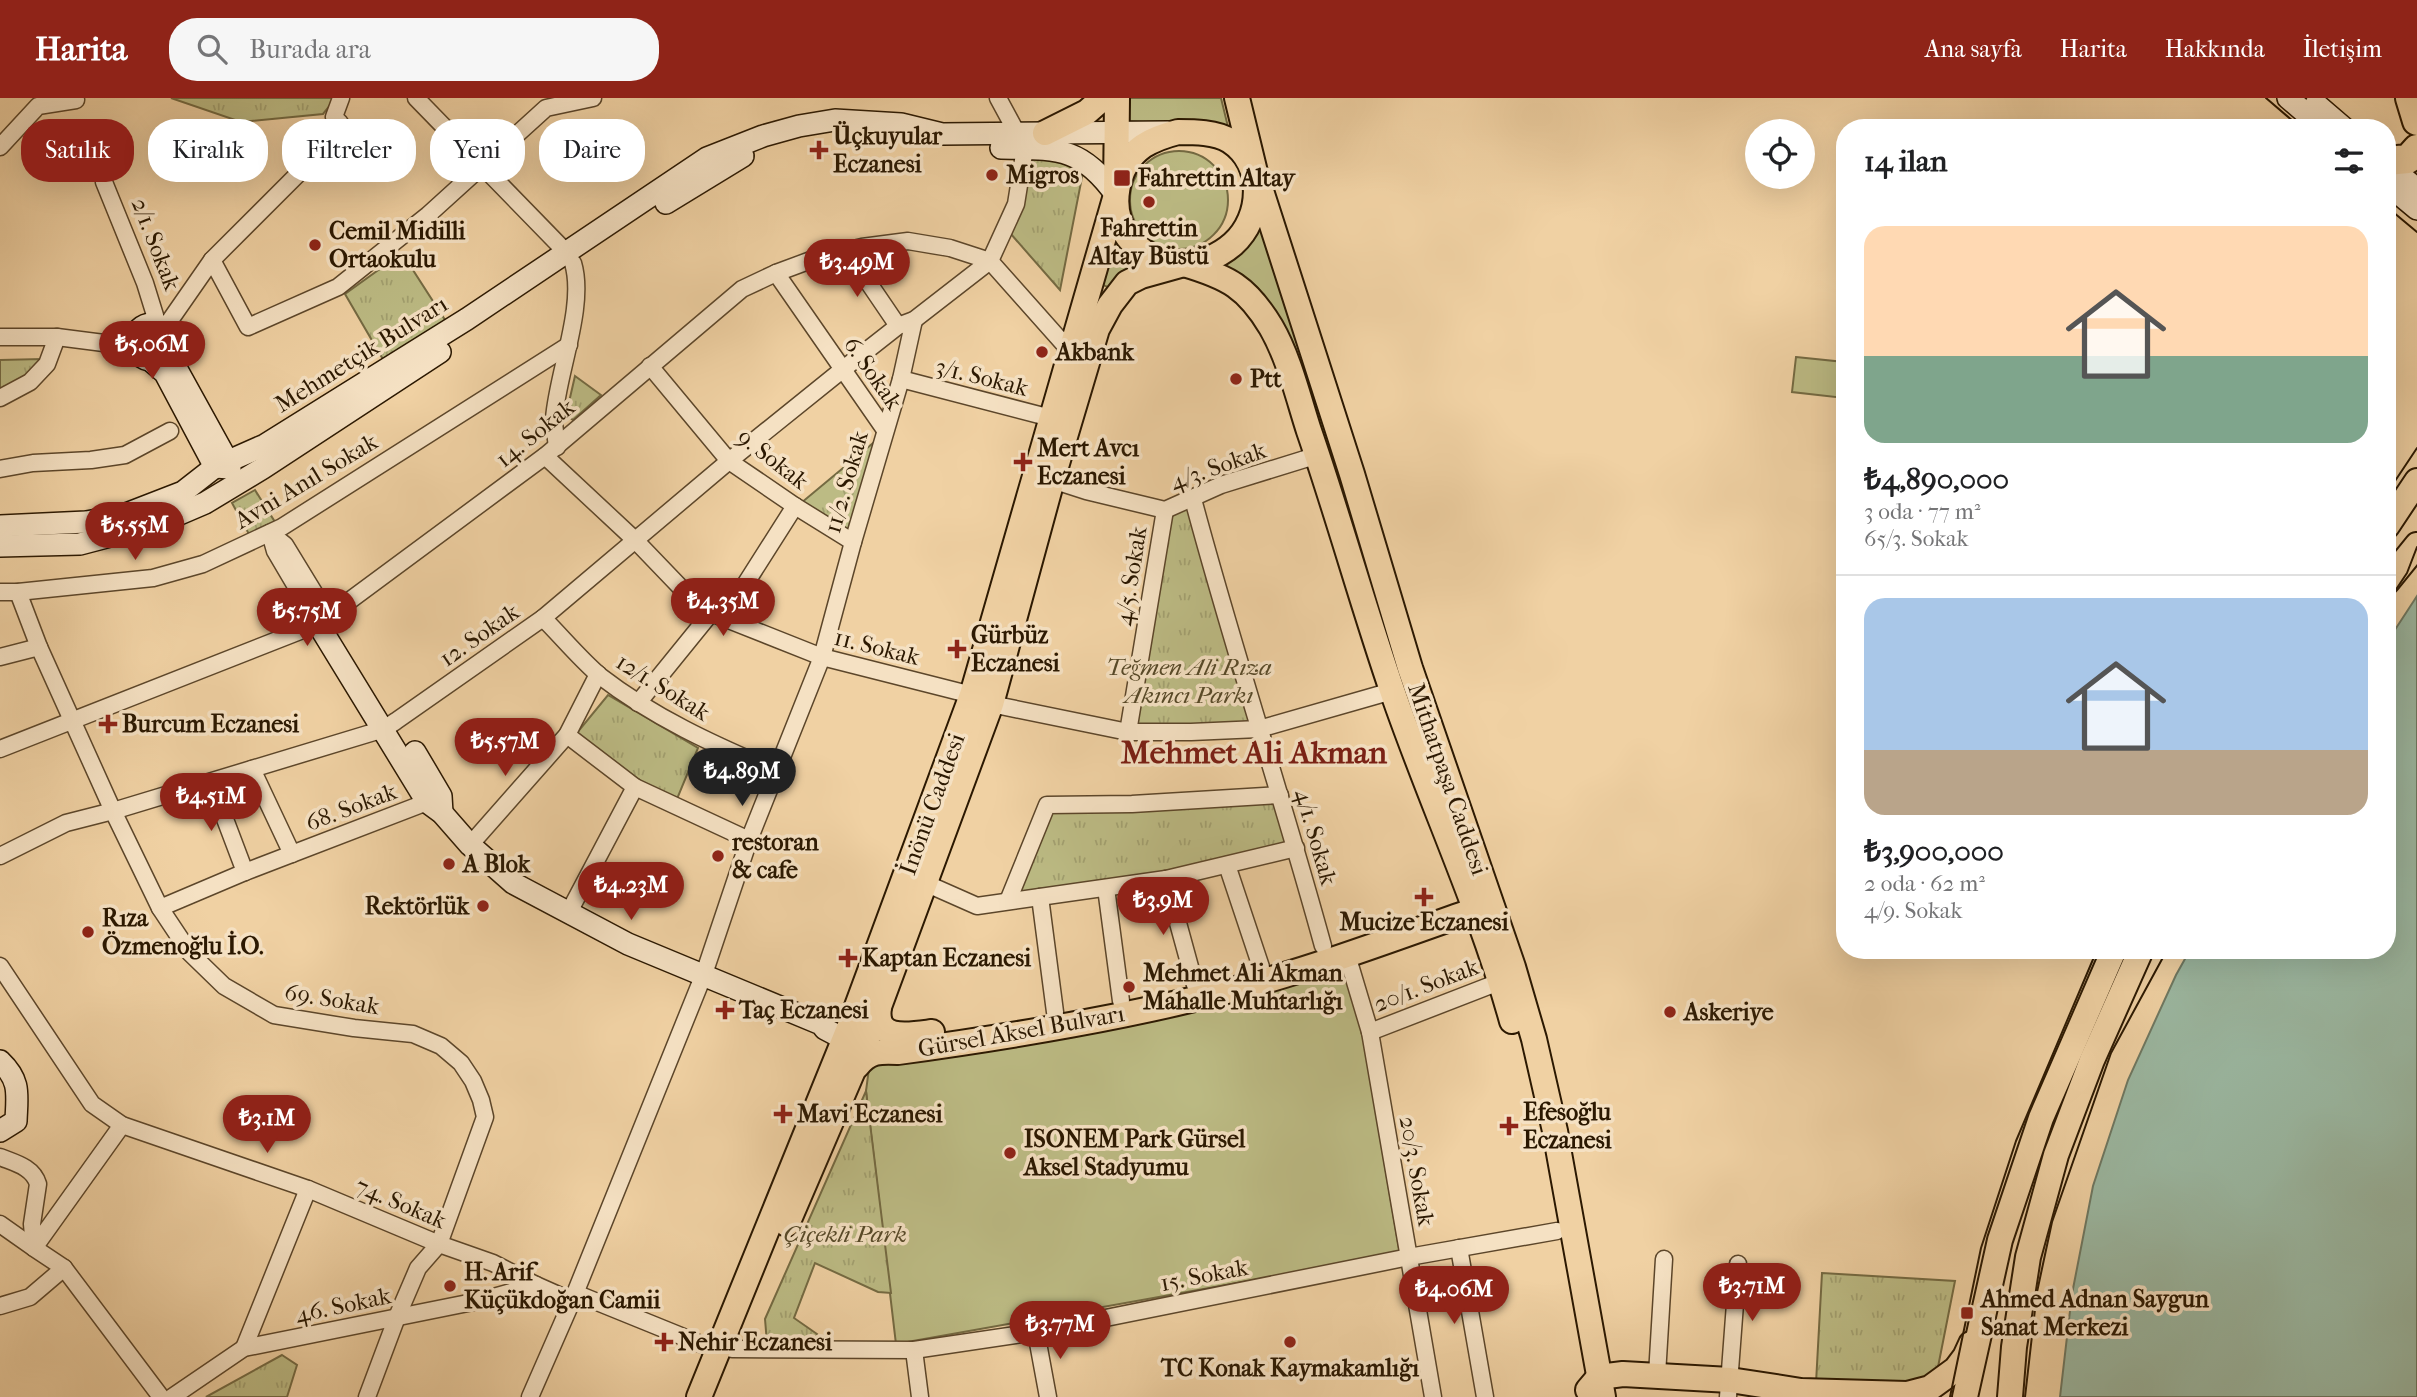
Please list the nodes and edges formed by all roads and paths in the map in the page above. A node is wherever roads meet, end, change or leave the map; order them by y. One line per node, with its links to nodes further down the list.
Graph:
1 (341, 98): 38 (street)
2 (416, 98): 15 (street)
3 (593, 98): 12 (street)
4 (998, 98): 23 (street)
5 (1103, 98): 21 (main road)
6 (1116, 98): 22 (main road)
7 (1237, 98): 28 (main road)
8 (2288, 98): 16 (main road)
9 (2309, 98): 17 (main road)
10 (2410, 98): 13 (highway); 14 (highway); 18 (highway)
11 (76, 100): 24 (street)
12 (545, 103): 19 (street)
13 (2417, 104)
14 (2417, 110)
15 (436, 119)
16 (2312, 119)
17 (2334, 119)
18 (2417, 121)
19 (525, 122)
20 (1178, 132): 22 (main road, Mehmetçik Bulvarı); 28 (main road); 34 (main road)
21 (1045, 133): 22 (main road, Mehmetçik Bulvarı); 23 (main road, Mehmetçik Bulvarı)
22 (1116, 134): 34 (main road)
23 (1021, 142): 34 (main road, Mehmetçik Bulvarı); 37 (main road, Mehmetçik Bulvarı); 39 (street)
24 (0, 146)
25 (2417, 149): 26 (highway)
26 (2396, 161)
27 (2396, 171): 32 (main road)
28 (1255, 172): 40 (main road); 113 (main road, Mithatpaşa Caddesi)
29 (104, 182): 43 (street, 2/1. Sokak)
30 (463, 182): 38 (street)
31 (497, 182): 37 (street)
32 (2417, 189)
33 (2396, 192): 35 (main road)
34 (1116, 195): 40 (main road); 47 (main road, İnönü Caddesi)
35 (2417, 209)
36 (846, 251): 39 (street, 14. Sokak); 41 (street, 14. Sokak); 42 (street)
37 (569, 258): 46 (street); 59 (main road, Mehmetçik Bulvarı); 60 (main road, Mehmetçik Bulvarı)
38 (212, 260): 43 (street)
39 (990, 261): 42 (street, 12. Sokak); 47 (street)
40 (1184, 264): 57 (main road, Mithatpaşa Caddesi); 62 (main road, İnönü Caddesi)
41 (776, 273): 49 (street, 14. Sokak); 50 (street, 6. Sokak)
42 (906, 323): 50 (street, 12. Sokak); 51 (street, 11/2. Sokak)
43 (164, 334): 48 (main road); 48 (main road); 59 (main road, 2/1. Sokak)
44 (0, 337): 45 (street)
45 (57, 337): 48 (street); 52 (street)
46 (569, 345): 56 (street); 70 (street, Avni Anıl Sokak)
47 (1070, 351): 53 (main road, İnönü Caddesi)
48 (142, 353): 59 (main road)
49 (650, 366): 56 (street, 14. Sokak); 58 (street, 9. Sokak)
50 (842, 370): 54 (street, 6. Sokak); 58 (street, 12. Sokak)
51 (901, 379): 53 (street, 3/1. Sokak); 54 (street, 11/2. Sokak)
52 (0, 398)
53 (1051, 418): 86 (main road, İnönü Caddesi)
54 (885, 430): 72 (street, 11/2. Sokak)
55 (170, 432): 61 (street)
56 (551, 451): 71 (street, 11. Sokak); 80 (street, 14. Sokak)
57 (1318, 455): 64 (street, 4/3. Sokak); 85 (main road, Mithatpaşa Caddesi)
58 (729, 461): 66 (street, 9. Sokak); 71 (street, 12. Sokak)
59 (223, 466): 60 (main road); 65 (main road); 69 (main road, Mehmetçik Bulvarı)
60 (263, 468): 65 (main road, Mehmetçik Bulvarı)
61 (0, 469)
62 (1052, 480): 67 (street, 4/3. Sokak); 86 (main road, İnönü Caddesi)
63 (2417, 481): 68 (main road)
64 (1193, 499): 67 (street, 4/3. Sokak); 90 (street, 4/1. Sokak)
65 (205, 503): 74 (main road, Mehmetçik Bulvarı)
66 (795, 506): 72 (street, 9. Sokak); 78 (street)
67 (1165, 510): 91 (street, 4/5. Sokak)
68 (2396, 512)
69 (0, 526)
70 (270, 533): 77 (street, Avni Anıl Sokak); 80 (street)
71 (635, 540): 78 (street, 11. Sokak); 79 (street, 12. Sokak)
72 (853, 542): 83 (street, 11/2. Sokak)
73 (2417, 545): 75 (main road)
74 (0, 546)
75 (2396, 571)
76 (0, 592): 77 (street, Avni Anıl Sokak)
77 (18, 592): 81 (street, 69. Sokak)
78 (711, 613): 83 (street, 11. Sokak); 87 (street)
79 (543, 618): 84 (street, 12/1. Sokak); 89 (street, 12. Sokak)
80 (324, 621): 88 (street, 14. Sokak); 89 (main road)
81 (39, 647): 82 (street); 88 (street, 69. Sokak)
82 (0, 657)
83 (822, 657): 86 (street, 11. Sokak); 95 (street, 11/2. Sokak)
84 (598, 674): 87 (street, 12/1. Sokak); 92 (street)
85 (1392, 691): 90 (street, 11. Sokak); 113 (main road, Mithatpaşa Caddesi)
86 (982, 699): 91 (street, 11. Sokak); 109 (main road, İnönü Caddesi); 129 (main road, İnönü Caddesi)
87 (638, 703): 95 (street, 12/1. Sokak)
88 (74, 720): 93 (street, 14. Sokak); 100 (street, 69. Sokak)
89 (390, 725): 94 (street, 12. Sokak); 99 (main road)
90 (1259, 729): 91 (street, 11. Sokak); 98 (street, 4/1. Sokak)
91 (1128, 732)
92 (568, 735): 97 (street); 102 (street)
93 (0, 749)
94 (252, 769): 96 (street, 12. Sokak); 104 (street)
95 (776, 771): 101 (street, 11/2. Sokak)
96 (211, 782): 100 (street, 12. Sokak); 107 (street)
97 (635, 787): 101 (street); 115 (street)
98 (1280, 795): 103 (street, 4/1. Sokak); 112 (street)
99 (437, 804): 102 (main road); 104 (street, 68. Sokak)
100 (113, 811): 105 (street, 12. Sokak); 114 (street, 69. Sokak)
101 (749, 840): 122 (street, 11/2. Sokak)
102 (470, 845): 115 (main road)
103 (1296, 848): 106 (street); 116 (street, 4/1. Sokak)
104 (292, 854): 107 (street, 68. Sokak)
105 (0, 856)
106 (1227, 865): 108 (street); 121 (street)
107 (245, 872): 114 (street, 68. Sokak)
108 (1166, 879): 110 (street); 124 (street)
109 (925, 883): 112 (street); 126 (main road, İnönü Caddesi)
110 (1106, 888): 111 (street); 125 (street)
111 (1040, 897): 112 (street); 127 (street)
112 (1008, 901)
113 (1478, 903): 116 (main road, Gürsel Aksel Bulvarı); 117 (main road, Gürsel Aksel Bulvarı); 123 (main road, Mithatpaşa Caddesi); 157 (main road, Mithatpaşa Caddesi)
114 (160, 908): 137 (street, 69. Sokak)
115 (569, 912): 122 (main road)
116 (1323, 946): 117 (main road); 121 (main road, Gürsel Aksel Bulvarı)
117 (1347, 955): 128 (street, 20/3. Sokak); 129 (main road, Gürsel Aksel Bulvarı)
118 (2110, 959): 140 (main road)
119 (2137, 959): 150 (main road)
120 (0, 966): 132 (street, 74. Sokak)
121 (1261, 967): 124 (main road, Gürsel Aksel Bulvarı)
122 (704, 974): 129 (main road); 146 (street)
123 (1499, 982): 128 (street, 20/1. Sokak); 136 (main road, Mithatpaşa Caddesi)
124 (1195, 985): 125 (main road, Gürsel Aksel Bulvarı)
125 (1121, 1001): 127 (main road, Gürsel Aksel Bulvarı)
126 (879, 1007): 129 (main road, Gürsel Aksel Bulvarı)
127 (1055, 1012): 129 (main road, Gürsel Aksel Bulvarı)
128 (1370, 1032): 141 (street, 20/3. Sokak)
129 (864, 1042): 153 (main road, İnönü Caddesi)
130 (0, 1062): 131 (main road)
131 (5, 1123)
132 (122, 1125): 134 (street, 74. Sokak); 138 (street)
133 (0, 1157): 138 (street)
134 (308, 1189): 137 (street, 74. Sokak); 152 (street)
135 (0, 1224): 138 (street)
136 (1557, 1231): 139 (street, 15. Sokak); 157 (main road, Mithatpaşa Caddesi)
137 (439, 1244): 145 (street, 74. Sokak); 148 (street, 69. Sokak)
138 (34, 1248): 144 (street)
139 (1459, 1248): 141 (street, 15. Sokak); 169 (street)
140 (1996, 1252): 149 (main road); 150 (main road)
141 (1409, 1257): 151 (street, 15. Sokak); 168 (street, 20/3. Sokak)
142 (1664, 1259): 155 (street)
143 (1738, 1264): 156 (street)
144 (64, 1268): 147 (street); 160 (street)
145 (536, 1285): 146 (street, 74. Sokak); 148 (street, 46. Sokak)
146 (574, 1297): 153 (street, 74. Sokak); 163 (street)
147 (0, 1306)
148 (397, 1317): 152 (street, 46. Sokak); 162 (street, 69. Sokak)
149 (1980, 1324): 158 (main road); 171 (main road)
150 (2017, 1328): 172 (main road)
151 (1036, 1332): 154 (street, 15. Sokak); 167 (street)
152 (244, 1348): 161 (street, 46. Sokak)
153 (725, 1350): 154 (street, 15. Sokak); 164 (main road, İnönü Caddesi); 165 (main road, İnönü Caddesi)
154 (914, 1350): 166 (street)
155 (1657, 1376): 156 (main road); 157 (main road)
156 (1729, 1388): 159 (main road)
157 (1594, 1391)
158 (1864, 1393): 159 (main road); 170 (main road)
159 (1825, 1394)
160 (161, 1397)
161 (172, 1397)
162 (367, 1397)
163 (530, 1397)
164 (699, 1397)
165 (712, 1397)
166 (919, 1397)
167 (1048, 1397)
168 (1433, 1397)
169 (1485, 1397)
170 (1891, 1397)
171 (1965, 1397)
172 (2010, 1397)

